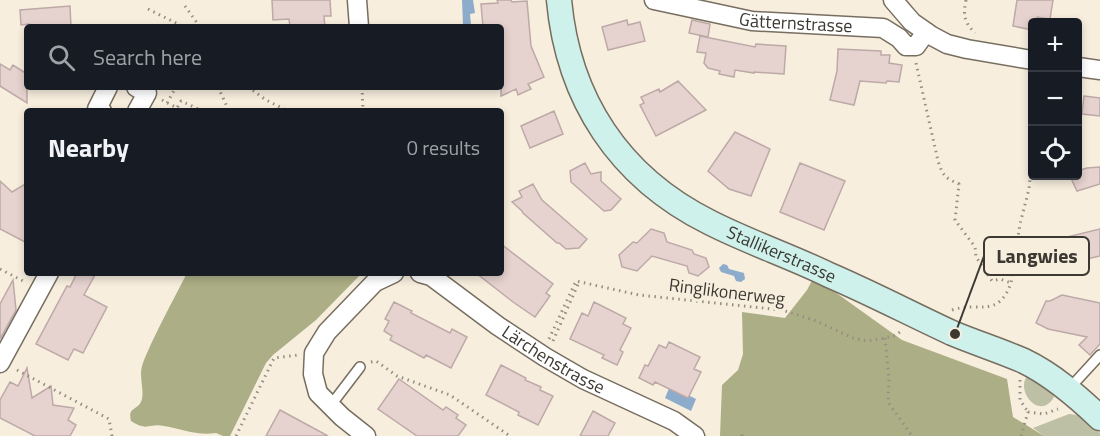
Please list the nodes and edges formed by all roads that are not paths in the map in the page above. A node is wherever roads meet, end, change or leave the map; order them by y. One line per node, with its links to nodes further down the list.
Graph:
1 (357, 0): 5 (street)
2 (559, 0): 20 (main road, Stallikerstrasse)
3 (654, 0): 6 (street, Gätternstrasse)
4 (893, 0): 6 (street)
5 (359, 24)
6 (921, 39): 7 (street)
7 (1028, 59)
8 (1082, 68): 9 (street)
9 (1100, 70)
10 (106, 90): 12 (street)
11 (141, 90): 13 (street)
12 (98, 108)
13 (138, 108)
14 (47, 276): 18 (street)
15 (388, 276): 21 (street)
16 (431, 276): 24 (street, Lärchenstrasse)
17 (1100, 355): 20 (lane)
18 (0, 362)
19 (360, 367): 21 (lane)
20 (1072, 393): 22 (main road, Stallikerstrasse)
21 (331, 405): 23 (street)
22 (1100, 418)
23 (366, 436)
24 (694, 436)

